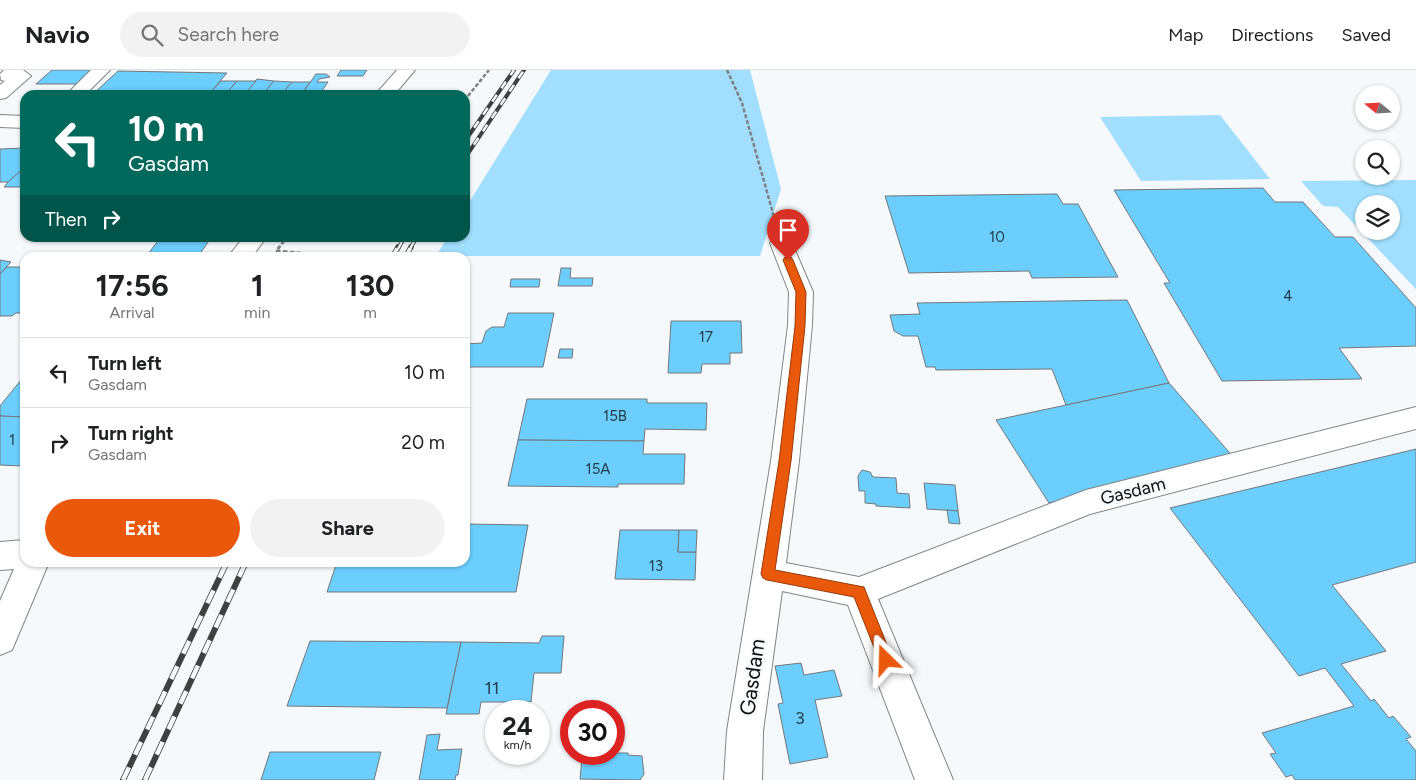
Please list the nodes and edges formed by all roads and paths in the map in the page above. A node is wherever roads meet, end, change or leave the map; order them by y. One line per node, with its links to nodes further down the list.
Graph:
1 (101, 70): 6 (street)
2 (406, 70): 7 (street)
3 (489, 70): 9 (path)
4 (727, 70): 13 (path)
5 (7, 74): 8 (street)
6 (79, 90)
7 (388, 90)
8 (0, 94)
9 (470, 94)
10 (0, 121): 11 (street)
11 (20, 122)
12 (252, 242): 15 (street)
13 (781, 243): 21 (street, Gasdam)
14 (276, 251): 16 (path)
15 (243, 252)
16 (287, 252)
17 (1416, 418): 22 (street, Gasdam)
18 (20, 554): 19 (street)
19 (0, 556)
20 (31, 567): 23 (street)
21 (767, 574): 22 (street); 24 (street, Gasdam)
22 (859, 592): 25 (street)
23 (0, 638)
24 (743, 780)
25 (934, 780)

